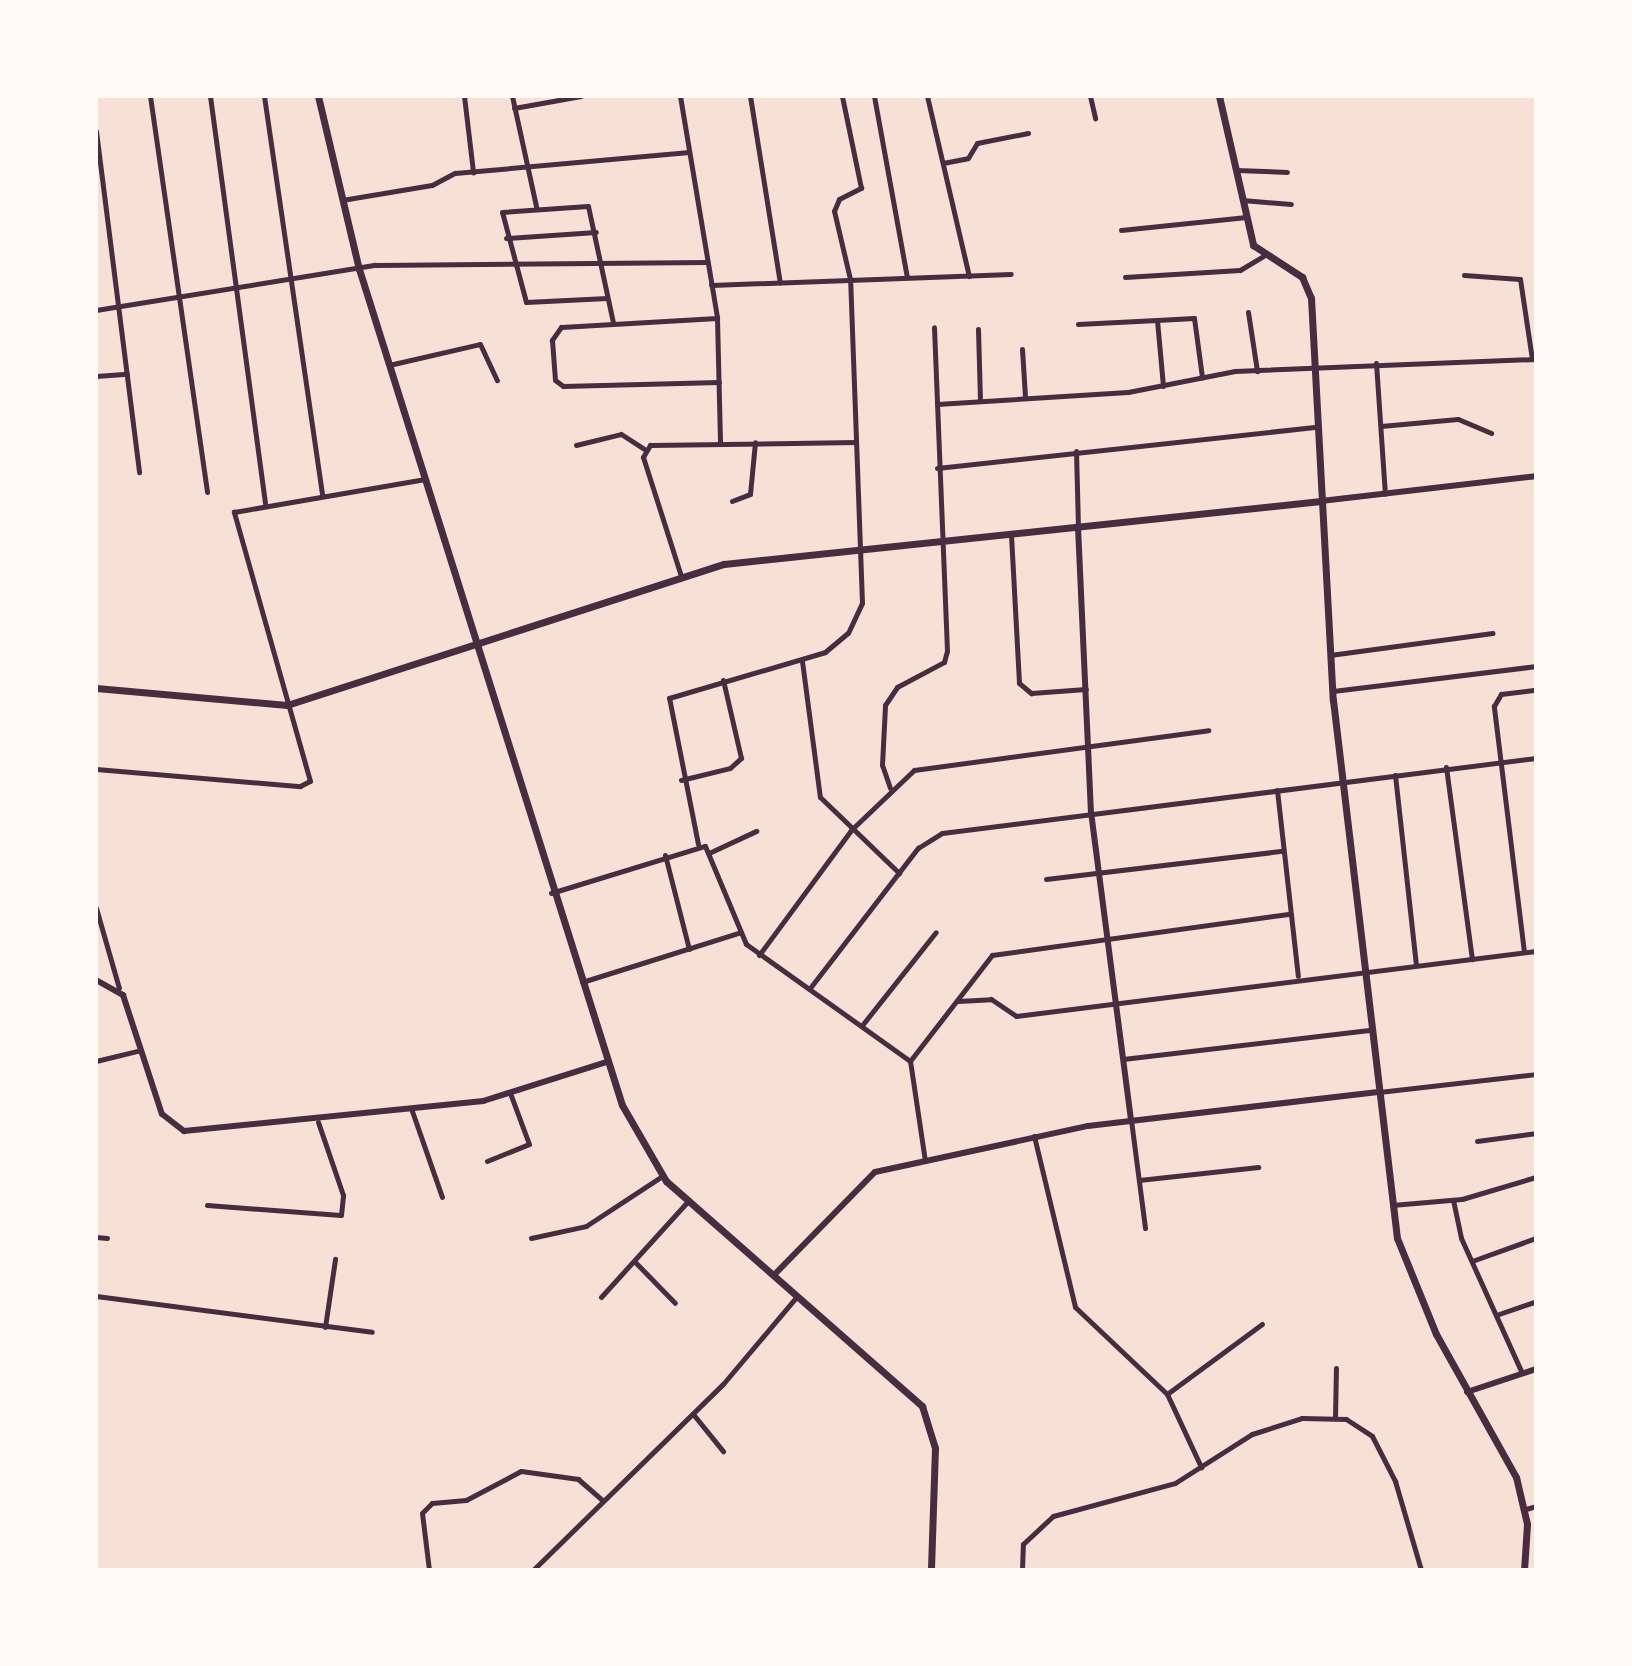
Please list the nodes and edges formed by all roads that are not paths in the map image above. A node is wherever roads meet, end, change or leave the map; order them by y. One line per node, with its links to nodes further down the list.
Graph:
1 (150, 96): 49 (street)
2 (210, 96): 48 (street)
3 (264, 96): 45 (street)
4 (318, 96): 26 (main road)
5 (464, 96): 23 (street)
6 (512, 96): 15 (street)
7 (581, 96): 15 (street)
8 (680, 96): 19 (street)
9 (750, 96): 46 (street)
10 (842, 96): 44 (street)
11 (874, 96): 42 (street)
12 (927, 96): 20 (street)
13 (1090, 96): 16 (street)
14 (1219, 96): 22 (main road)
15 (514, 108): 21 (street)
16 (1095, 118)
17 (96, 131): 25 (street)
18 (1028, 133): 20 (street)
19 (689, 152): 21 (street); 35 (street)
20 (943, 163): 41 (street)
21 (529, 165): 23 (street); 29 (street)
22 (1236, 170): 24 (street); 27 (main road)
23 (473, 172): 26 (street)
24 (1287, 172)
25 (99, 195): 51 (street)
26 (341, 200): 38 (main road)
27 (1242, 200): 28 (street); 30 (main road)
28 (1291, 204)
29 (536, 206): 32 (street); 33 (street)
30 (1246, 217): 31 (street); 34 (main road)
31 (1121, 230)
32 (596, 232): 33 (street); 36 (street)
33 (506, 238): 37 (street)
34 (1263, 256): 43 (street); 64 (main road)
35 (707, 262): 36 (street); 47 (street)
36 (602, 267): 37 (street); 50 (street)
37 (514, 268): 38 (street); 50 (street)
38 (359, 269): 45 (street); 63 (main road)
39 (1011, 274): 41 (street)
40 (1464, 275): 61 (street)
41 (969, 276): 42 (street)
42 (907, 277): 44 (street)
43 (1125, 277)
44 (850, 279): 46 (street); 80 (street)
45 (290, 281): 48 (street); 90 (street)
46 (780, 283): 47 (street)
47 (711, 285): 54 (street)
48 (237, 291): 49 (street); 93 (street)
49 (180, 298): 51 (street); 88 (street)
50 (607, 298): 56 (street)
51 (119, 307): 52 (street); 66 (street)
52 (96, 310)
53 (1248, 312): 65 (street)
54 (717, 318): 56 (street); 70 (street)
55 (1157, 320): 57 (street); 68 (street); 71 (street)
56 (613, 323): 70 (street)
57 (1078, 324)
58 (934, 327): 74 (street)
59 (978, 329): 73 (street)
60 (1022, 349): 72 (street)
61 (1534, 359): 62 (street)
62 (1376, 363): 64 (street); 75 (street)
63 (389, 365): 69 (street); 87 (main road)
64 (1314, 367): 65 (street); 76 (main road)
65 (1257, 371): 68 (street)
66 (127, 374): 67 (street); 85 (street)
67 (96, 376)
68 (1202, 377): 71 (street)
69 (497, 380)
70 (719, 382): 78 (street)
71 (1163, 386): 72 (street)
72 (1025, 397): 73 (street)
73 (980, 399): 74 (street)
74 (937, 404): 84 (street)
75 (1381, 426): 77 (street); 89 (street)
76 (1317, 427): 83 (street); 92 (main road)
77 (1491, 433)
78 (720, 441): 79 (street); 82 (street)
79 (755, 442): 80 (street); 91 (street)
80 (856, 442): 97 (street)
81 (576, 445): 82 (street)
82 (644, 449): 98 (street)
83 (1076, 451): 84 (street); 94 (street)
84 (937, 468): 96 (street)
85 (139, 472)
86 (1536, 476): 89 (street)
87 (425, 479): 90 (street); 100 (main road)
88 (207, 492)
89 (1385, 494): 92 (street)
90 (322, 496): 93 (street)
91 (732, 501)
92 (1321, 501): 94 (main road); 101 (main road)
93 (265, 504): 109 (street)
94 (1078, 527): 95 (main road); 106 (street)
95 (1011, 535): 96 (main road); 106 (street)
96 (942, 544): 97 (main road); 119 (street)
97 (860, 552): 98 (main road); 102 (street)
98 (681, 576): 100 (main road)
99 (1493, 633): 101 (street)
100 (476, 648): 109 (main road); 131 (main road)
101 (1330, 655): 108 (main road)
102 (802, 661): 104 (street); 122 (street)
103 (1536, 666): 108 (street)
104 (723, 680): 117 (street); 117 (street)
105 (96, 688): 109 (main road)
106 (1086, 689): 111 (street)
107 (1536, 690): 113 (street)
108 (1333, 691): 118 (main road)
109 (287, 705): 115 (street)
110 (1208, 730): 111 (street)
111 (1086, 746): 119 (street); 121 (street)
112 (1536, 758): 113 (street)
113 (1501, 763): 114 (street); 139 (street)
114 (1446, 767): 116 (street); 141 (street)
115 (96, 769)
116 (1395, 775): 118 (street); 142 (street)
117 (681, 780): 124 (street)
118 (1342, 782): 120 (street); 143 (main road)
119 (890, 788): 122 (street)
120 (1277, 790): 121 (street); 125 (street)
121 (1091, 812): 128 (street); 129 (street)
122 (851, 830): 128 (street); 140 (street)
123 (756, 831): 126 (street)
124 (698, 844): 126 (street); 127 (street)
125 (1282, 851): 129 (street); 133 (street)
126 (711, 852): 135 (street)
127 (665, 855): 131 (street); 137 (street)
128 (899, 873): 148 (street)
129 (1101, 873): 130 (street); 136 (street)
130 (1046, 879)
131 (551, 893): 146 (main road)
132 (96, 908): 147 (street)
133 (1288, 914): 136 (street); 144 (street)
134 (936, 932): 151 (street)
135 (738, 933): 137 (street); 140 (street)
136 (1109, 939): 149 (street); 150 (street)
137 (689, 949): 146 (street)
138 (1536, 951): 139 (street)
139 (1524, 952): 141 (street)
140 (759, 955): 148 (street)
141 (1472, 959): 142 (street)
142 (1416, 964): 143 (street)
143 (1364, 969): 144 (street); 152 (main road)
144 (1298, 976): 149 (street)
145 (96, 980): 147 (street)
146 (581, 982): 157 (main road)
147 (119, 988): 153 (street)
148 (810, 988): 151 (street)
149 (1115, 998): 150 (street); 154 (street)
150 (958, 1001): 156 (street)
151 (863, 1024): 156 (street)
152 (1371, 1030): 154 (street); 159 (main road)
153 (142, 1050): 155 (street); 163 (street)
154 (1123, 1059): 162 (street)
155 (96, 1061)
156 (910, 1061): 168 (street)
157 (607, 1062): 160 (street); 170 (main road)
158 (1536, 1074): 159 (street)
159 (1378, 1092): 162 (street); 177 (main road)
160 (510, 1093): 161 (street); 167 (street)
161 (412, 1111): 163 (street); 173 (street)
162 (1131, 1120): 165 (street); 172 (street)
163 (318, 1122): 176 (street)
164 (1536, 1133): 166 (street)
165 (1034, 1136): 168 (street); 200 (street)
166 (1477, 1141)
167 (487, 1161)
168 (925, 1161): 186 (street)
169 (1258, 1167): 172 (street)
170 (662, 1176): 174 (main road); 181 (street)
171 (1536, 1177): 175 (street)
172 (1139, 1180): 178 (street)
173 (442, 1197)
174 (689, 1200): 185 (street); 186 (main road)
175 (1453, 1200): 177 (street); 184 (street)
176 (207, 1205)
177 (1392, 1205): 199 (main road)
178 (1145, 1228)
179 (96, 1237): 180 (street)
180 (107, 1238)
181 (531, 1238)
182 (1536, 1238): 184 (street)
183 (335, 1259): 194 (street)
184 (1472, 1261): 192 (street)
185 (635, 1262): 189 (street); 191 (street)
186 (774, 1275): 187 (main road)
187 (797, 1295): 201 (street); 210 (main road)
188 (96, 1296): 194 (street)
189 (601, 1297)
190 (1536, 1301): 192 (street)
191 (675, 1303)
192 (1499, 1314): 198 (street)
193 (1262, 1324): 200 (street)
194 (325, 1327): 195 (street)
195 (372, 1332)
196 (1336, 1368): 202 (street)
197 (1536, 1369): 198 (street)
198 (1522, 1373): 199 (street)
199 (1467, 1392): 207 (main road)
200 (1167, 1394): 204 (street)
201 (693, 1414): 203 (street); 205 (street)
202 (1335, 1418): 204 (street); 212 (street)
203 (723, 1451)
204 (1201, 1467): 211 (street)
205 (603, 1501): 208 (street); 209 (street)
206 (1536, 1506): 207 (street)
207 (1526, 1509): 213 (main road)
208 (429, 1570)
209 (533, 1570)
210 (931, 1570)
211 (1022, 1570)
212 (1421, 1570)
213 (1524, 1570)

